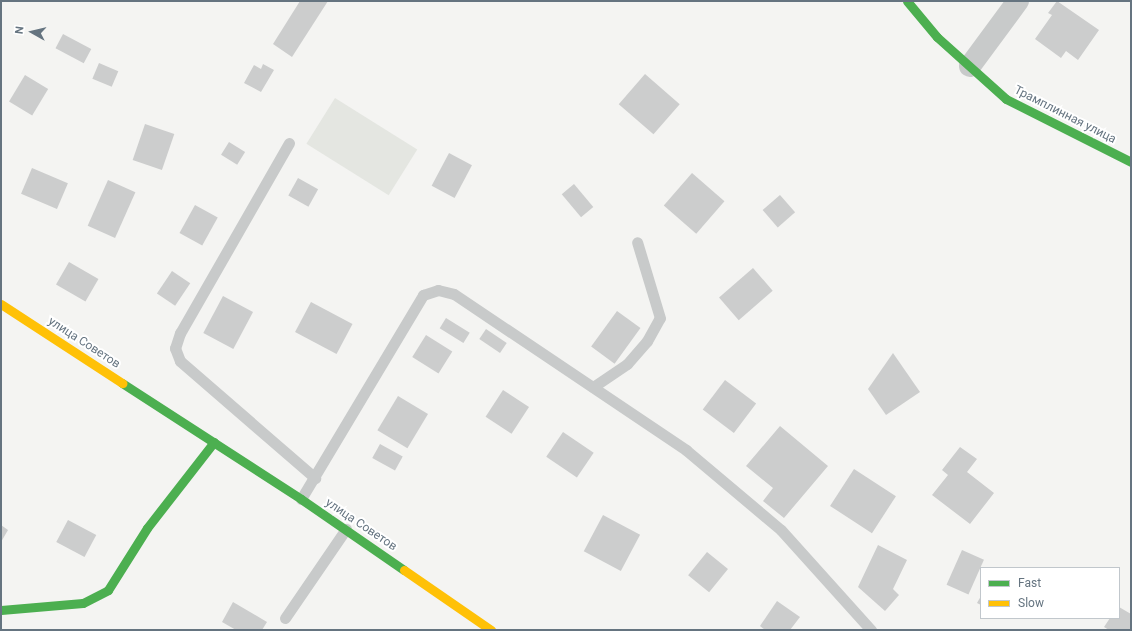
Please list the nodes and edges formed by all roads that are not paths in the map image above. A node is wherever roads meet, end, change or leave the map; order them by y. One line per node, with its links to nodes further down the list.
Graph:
1 (907, 1): 3 (main road, Трамплинная улица)
2 (1018, 1): 3 (street)
3 (970, 66): 5 (main road, Трамплинная улица)
4 (289, 143): 10 (lane)
5 (1131, 162)
6 (637, 242): 8 (lane)
7 (1, 304): 9 (main road, улица Советов)
8 (593, 387): 10 (lane); 16 (lane)
9 (214, 442): 11 (main road, улица Советов); 13 (main road)
10 (315, 478): 11 (lane)
11 (301, 499): 12 (main road, улица Советов)
12 (346, 529): 14 (lane); 15 (main road, улица Советов)
13 (1, 610)
14 (285, 618)
15 (491, 630)
16 (871, 630)

